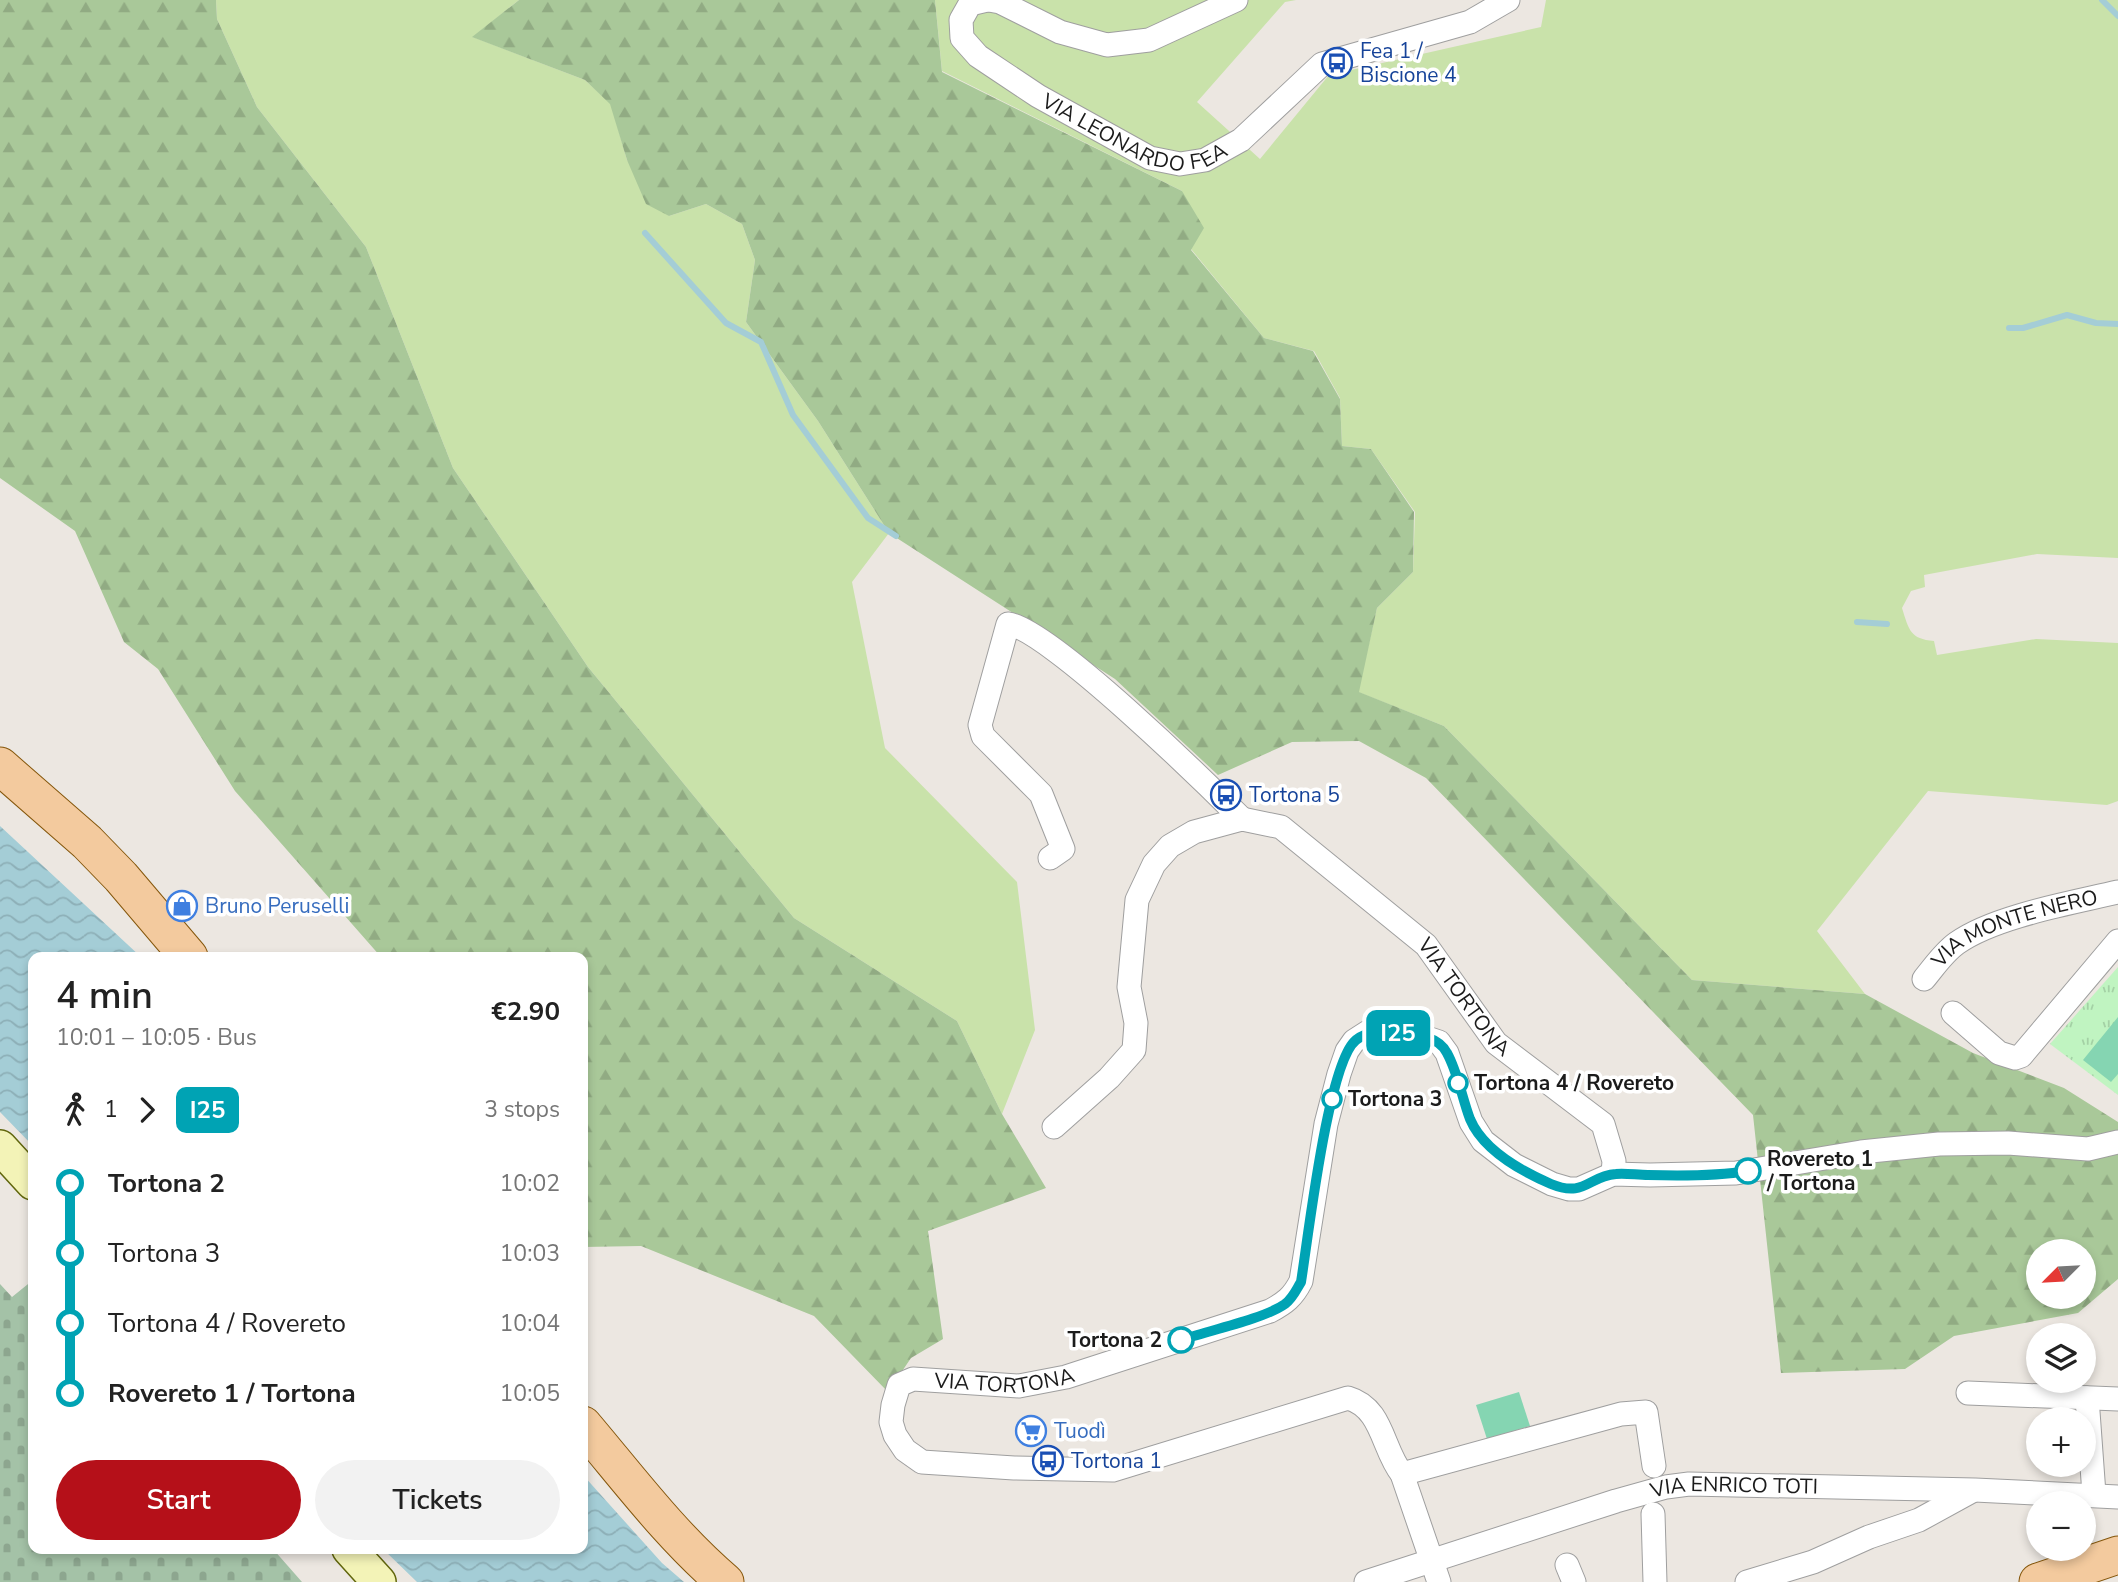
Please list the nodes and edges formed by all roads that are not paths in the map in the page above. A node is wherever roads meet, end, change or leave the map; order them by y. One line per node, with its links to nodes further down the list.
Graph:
1 (988, 0): 2 (street); 3 (street, VIA LEONARDO FEA)
2 (1236, 0)
3 (1507, 0)
4 (0, 766): 9 (main road)
5 (1242, 819): 6 (street); 12 (street, VIA TORTONA); 15 (street, VIA TORTONA)
6 (1050, 858)
7 (2118, 892): 10 (street, VIA MONTE NERO)
8 (2118, 941): 11 (street)
9 (185, 952)
10 (1924, 979)
11 (1953, 1013)
12 (1054, 1127)
13 (2118, 1142): 15 (street)
14 (0, 1147): 16 (main road)
15 (1614, 1174): 22 (street, VIA TORTONA)
16 (28, 1178)
17 (1968, 1393): 18 (street)
18 (2087, 1398): 19 (street); 24 (street)
19 (2118, 1399)
20 (588, 1431): 33 (main road)
21 (1654, 1466): 22 (street)
22 (1402, 1474): 31 (street, VIA TORTONA)
23 (1975, 1490): 25 (street, VIA ENRICO TOTI); 31 (street, VIA ENRICO TOTI); 36 (street)
24 (2094, 1491)
25 (2026, 1492)
26 (2096, 1494): 27 (street, VIA ENRICO TOTI)
27 (2118, 1497)
28 (1653, 1514): 35 (street)
29 (354, 1554): 32 (main road)
30 (2118, 1555): 37 (main road)
31 (1436, 1572): 34 (street, VIA ENRICO TOTI)
32 (379, 1582)
33 (724, 1582)
34 (1366, 1582)
35 (1655, 1582)
36 (1746, 1582)
37 (2038, 1582)

